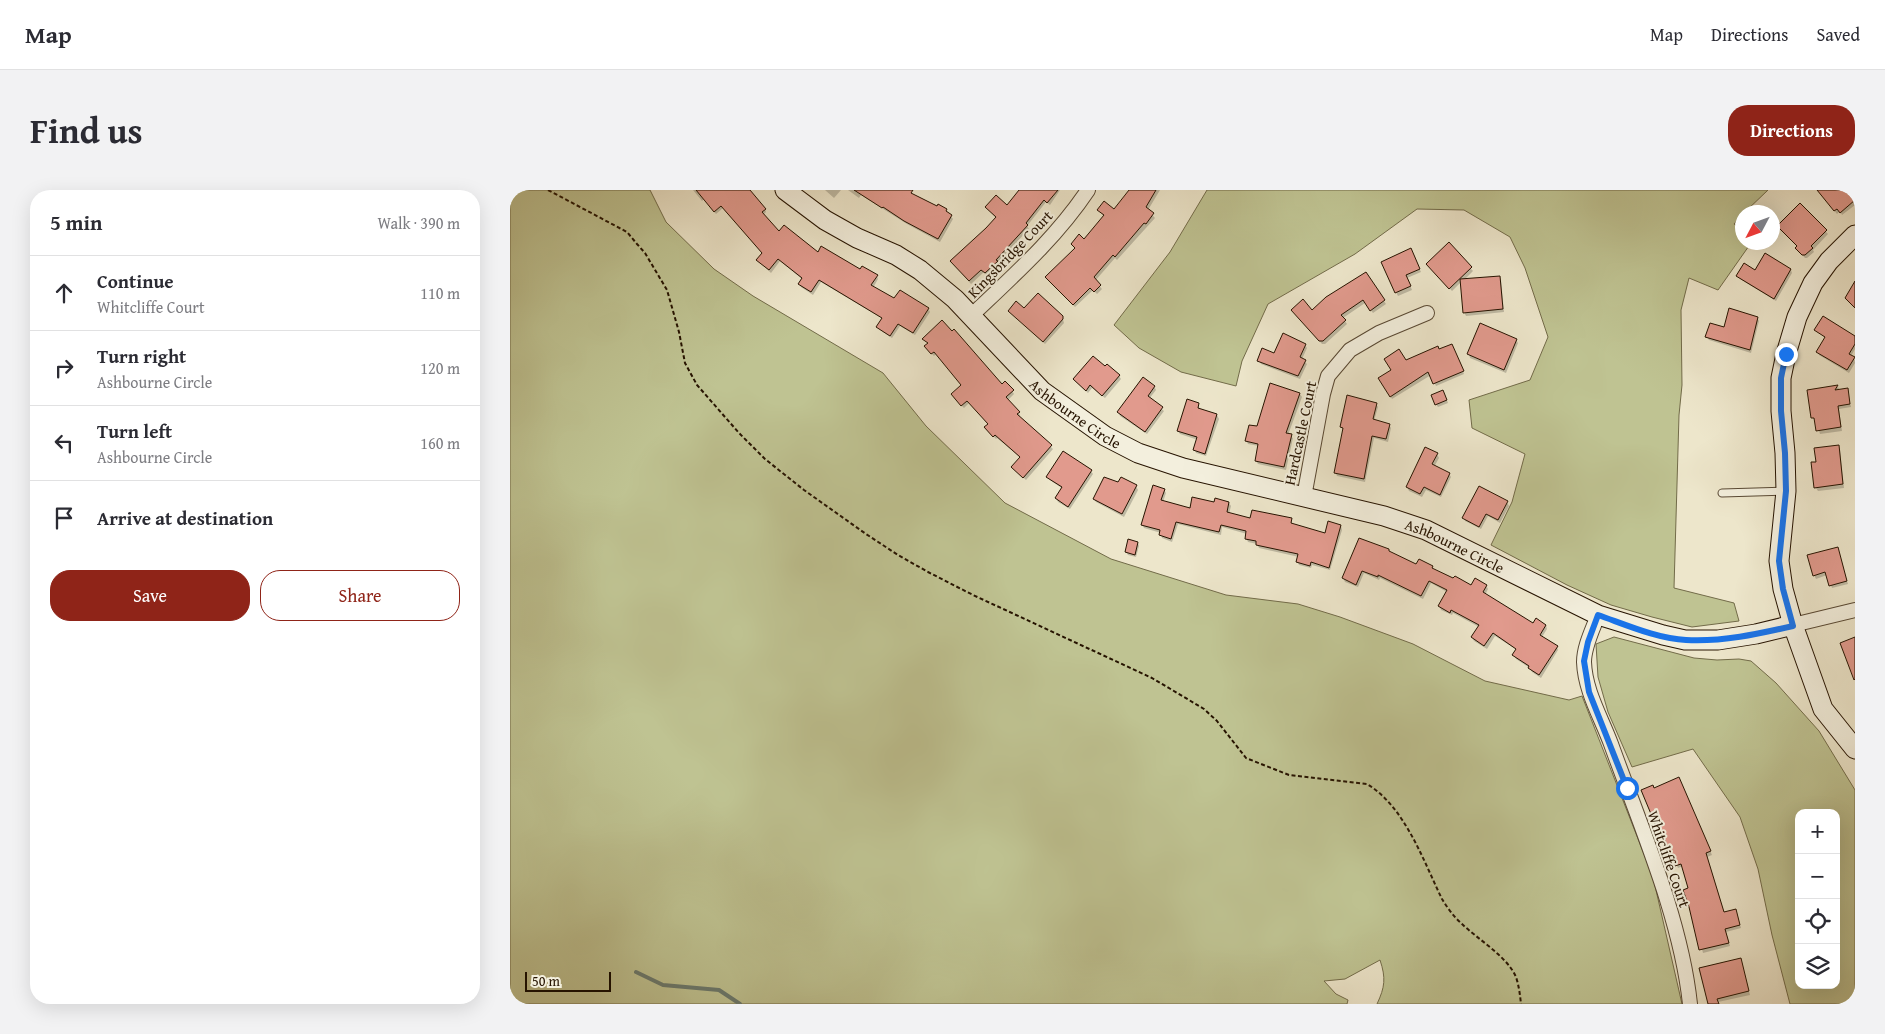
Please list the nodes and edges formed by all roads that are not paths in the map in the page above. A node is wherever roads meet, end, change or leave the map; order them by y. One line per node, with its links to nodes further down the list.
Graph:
1 (785, 190): 5 (street, Ashbourne Circle)
2 (1088, 190): 5 (street, Kingsbridge Court)
3 (1855, 235): 6 (street)
4 (1427, 313): 8 (street, Hardcastle Court)
5 (971, 316): 8 (street, Ashbourne Circle)
6 (1786, 491): 7 (lane); 11 (street)
7 (1722, 493)
8 (1304, 496): 10 (street, Ashbourne Circle)
9 (1855, 610): 11 (street)
10 (1598, 615): 11 (street, Ashbourne Circle); 13 (street, Whitcliffe Court)
11 (1793, 626): 12 (street)
12 (1855, 749)
13 (1690, 1004)

